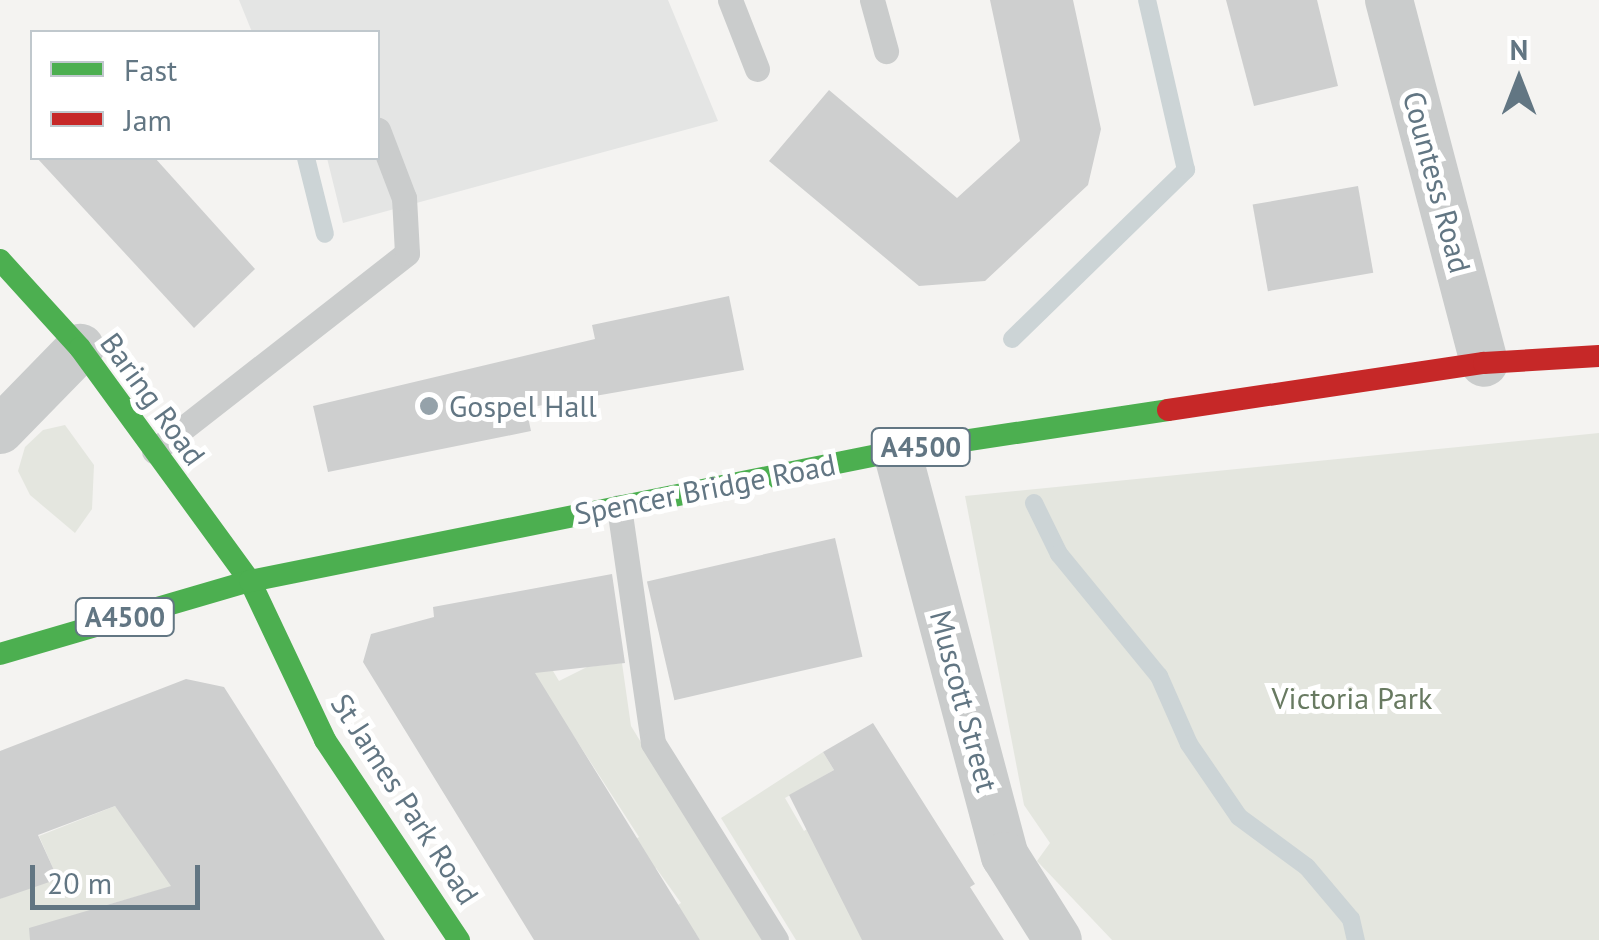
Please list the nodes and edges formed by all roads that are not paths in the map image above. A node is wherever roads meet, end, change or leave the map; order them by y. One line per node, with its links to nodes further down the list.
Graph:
1 (730, 0): 5 (lane)
2 (872, 0): 4 (lane)
3 (1388, 0): 10 (street, Countess Road)
4 (886, 50)
5 (757, 70)
6 (380, 135): 12 (lane)
7 (0, 260): 8 (main road, Baring Road)
8 (80, 348): 11 (street); 12 (main road, Baring Road)
9 (1599, 356): 10 (main road, Spencer Bridge Road / A4500)
10 (1484, 363): 13 (main road, Spencer Bridge Road / A4500)
11 (0, 430)
12 (154, 451): 15 (main road, Baring Road)
13 (897, 451): 14 (main road, Spencer Bridge Road / A4500); 19 (street, Muscott Street)
14 (619, 506): 15 (main road, Spencer Bridge Road / A4500); 18 (lane)
15 (250, 581): 16 (main road, Spencer Bridge Road / A4500); 17 (main road, St James Park Road)
16 (0, 654)
17 (460, 940)
18 (776, 940)
19 (1058, 940)

